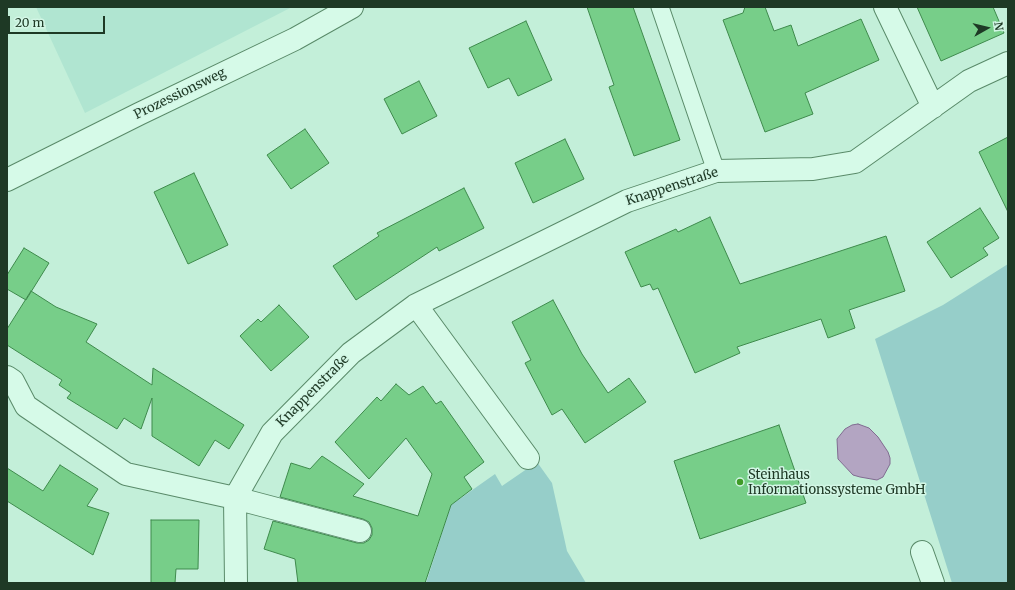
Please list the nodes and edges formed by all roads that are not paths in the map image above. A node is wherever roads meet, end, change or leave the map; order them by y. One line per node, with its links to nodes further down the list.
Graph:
1 (352, 7): 7 (street, Prozessionsweg)
2 (660, 7): 6 (lane)
3 (885, 7): 5 (street)
4 (1008, 63): 5 (street, Knappenstraße)
5 (933, 107): 6 (street, Knappenstraße)
6 (716, 170): 8 (street, Knappenstraße)
7 (7, 180)
8 (416, 305): 10 (street); 11 (street, Knappenstraße)
9 (7, 377): 11 (street)
10 (528, 458)
11 (235, 498): 12 (street); 14 (street)
12 (360, 531)
13 (922, 552): 15 (street)
14 (236, 583)
15 (933, 583)

